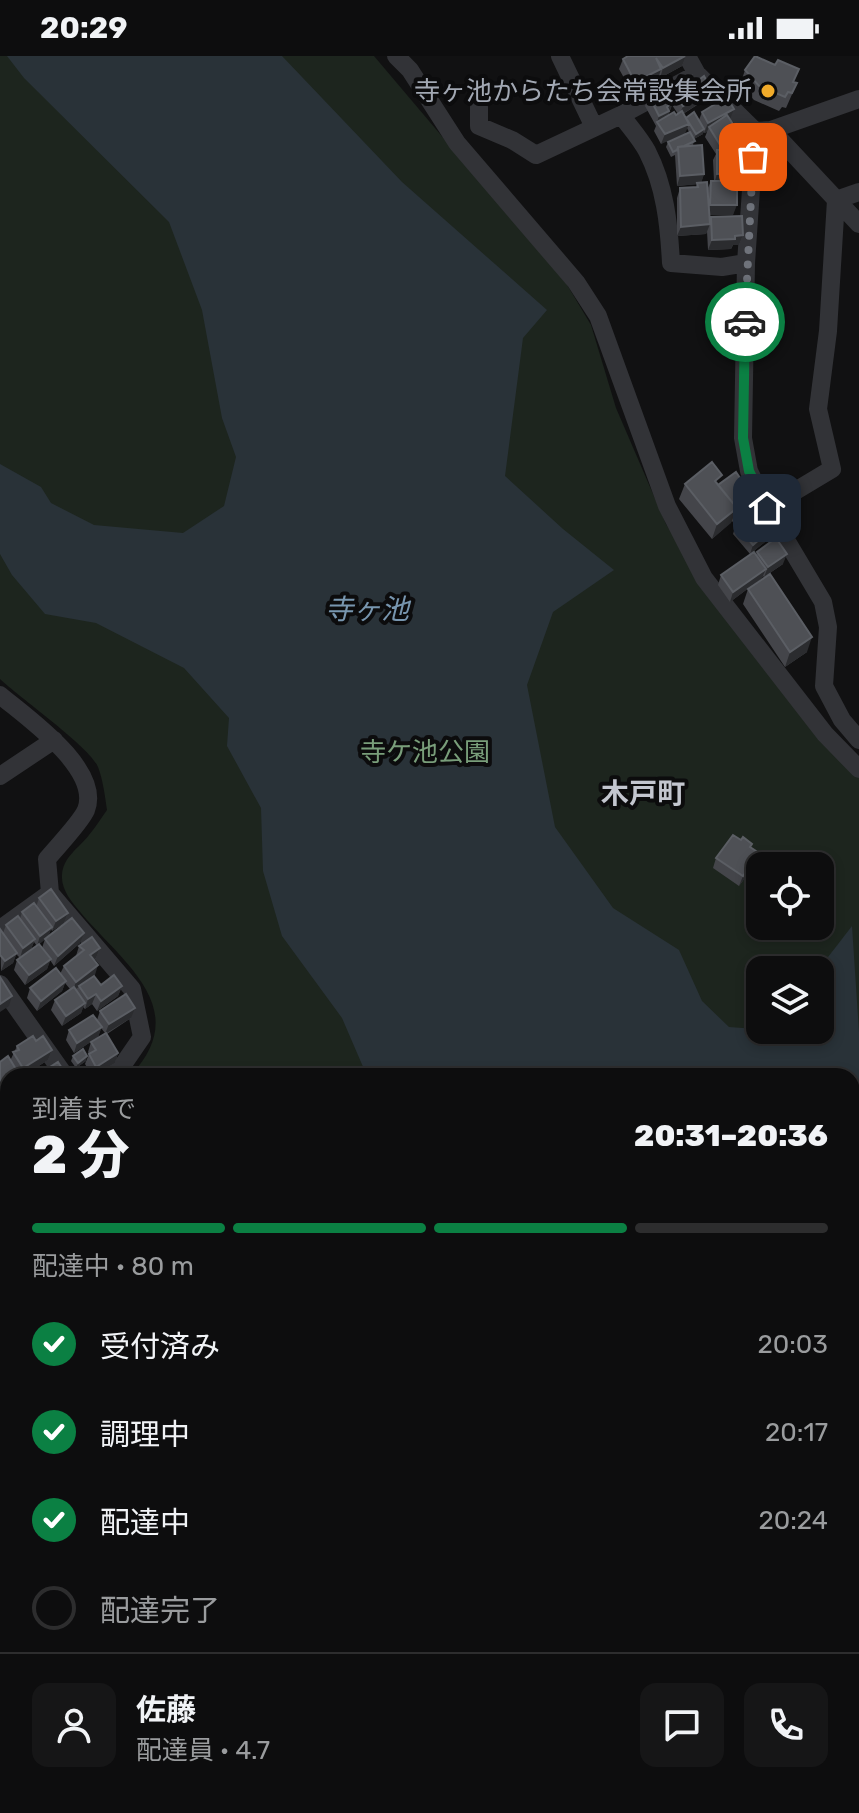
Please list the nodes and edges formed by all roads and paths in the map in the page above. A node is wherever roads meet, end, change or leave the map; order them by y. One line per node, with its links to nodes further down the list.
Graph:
1 (396, 56): 18 (street)
2 (560, 56): 8 (street)
3 (687, 56): 4 (street)
4 (697, 74): 7 (street); 9 (street)
5 (859, 99): 9 (street)
6 (479, 107): 8 (street)
7 (621, 115): 8 (street); 13 (street)
8 (594, 127)
9 (763, 131): 11 (street); 13 (street)
10 (859, 192): 11 (street)
11 (836, 200): 12 (street); 14 (street)
12 (859, 224)
13 (746, 263): 14 (street)
14 (767, 508): 17 (street)
15 (0, 695): 16 (street)
16 (54, 740): 19 (street); 20 (street)
17 (859, 740)
18 (859, 769)
19 (0, 776)
20 (50, 893): 21 (street); 24 (street)
21 (0, 929)
22 (0, 984): 23 (street)
23 (59, 1068)
24 (121, 1068)

